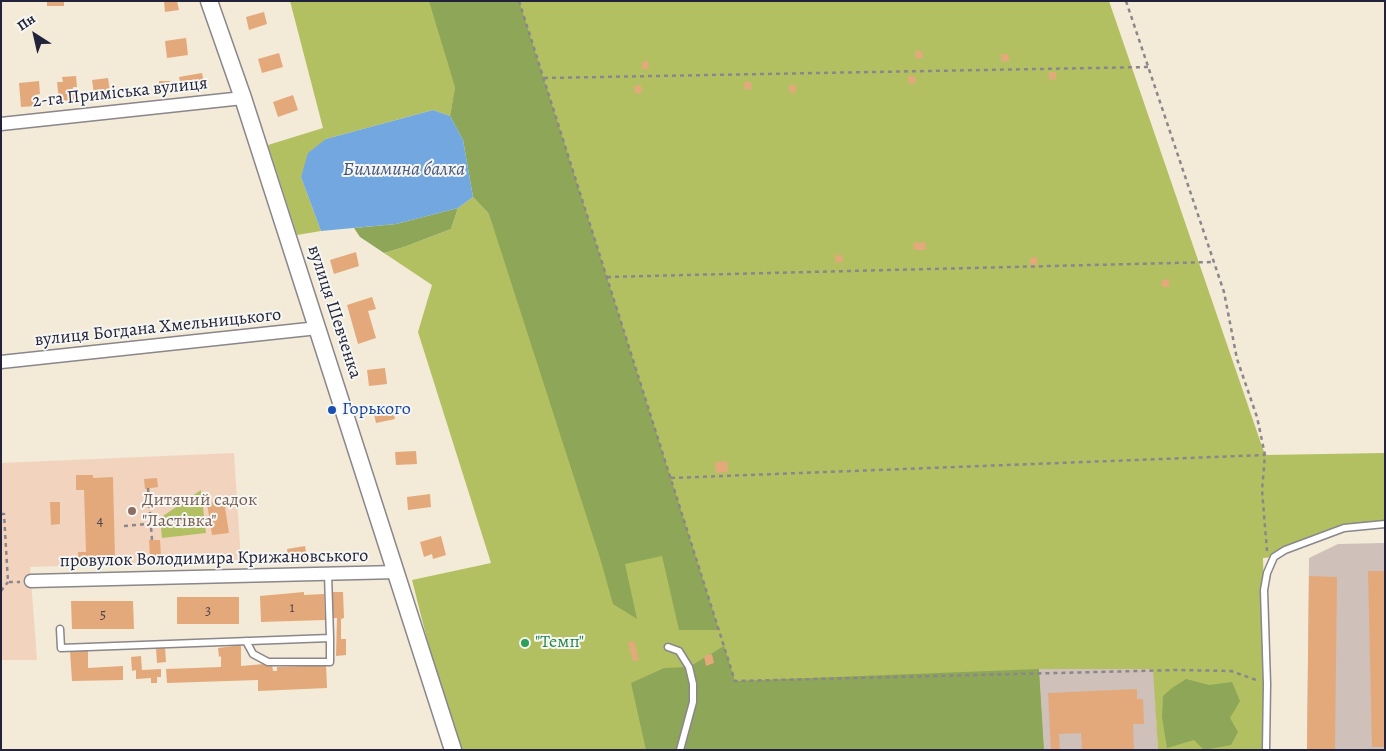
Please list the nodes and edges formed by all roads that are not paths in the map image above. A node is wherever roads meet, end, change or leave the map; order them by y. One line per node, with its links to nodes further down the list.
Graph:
1 (209, 1): 2 (street, вулиця Шевченка)
2 (244, 98): 3 (street, 2-га Приміська вулиця); 4 (street, вулиця Шевченка)
3 (1, 124)
4 (318, 328): 5 (street, вулиця Богдана Хмельницького); 7 (street, вулиця Шевченка)
5 (1, 362)
6 (1385, 524): 16 (lane)
7 (397, 572): 8 (street, провулок Володимира Крижановського); 14 (street, вулиця Шевченка)
8 (328, 574): 9 (street, провулок Володимира Крижановського); 11 (lane)
9 (31, 581)
10 (60, 629): 12 (lane)
11 (330, 638): 12 (lane); 12 (lane)
12 (246, 641)
13 (668, 647): 15 (lane)
14 (453, 750)
15 (680, 750)
16 (1266, 750)

